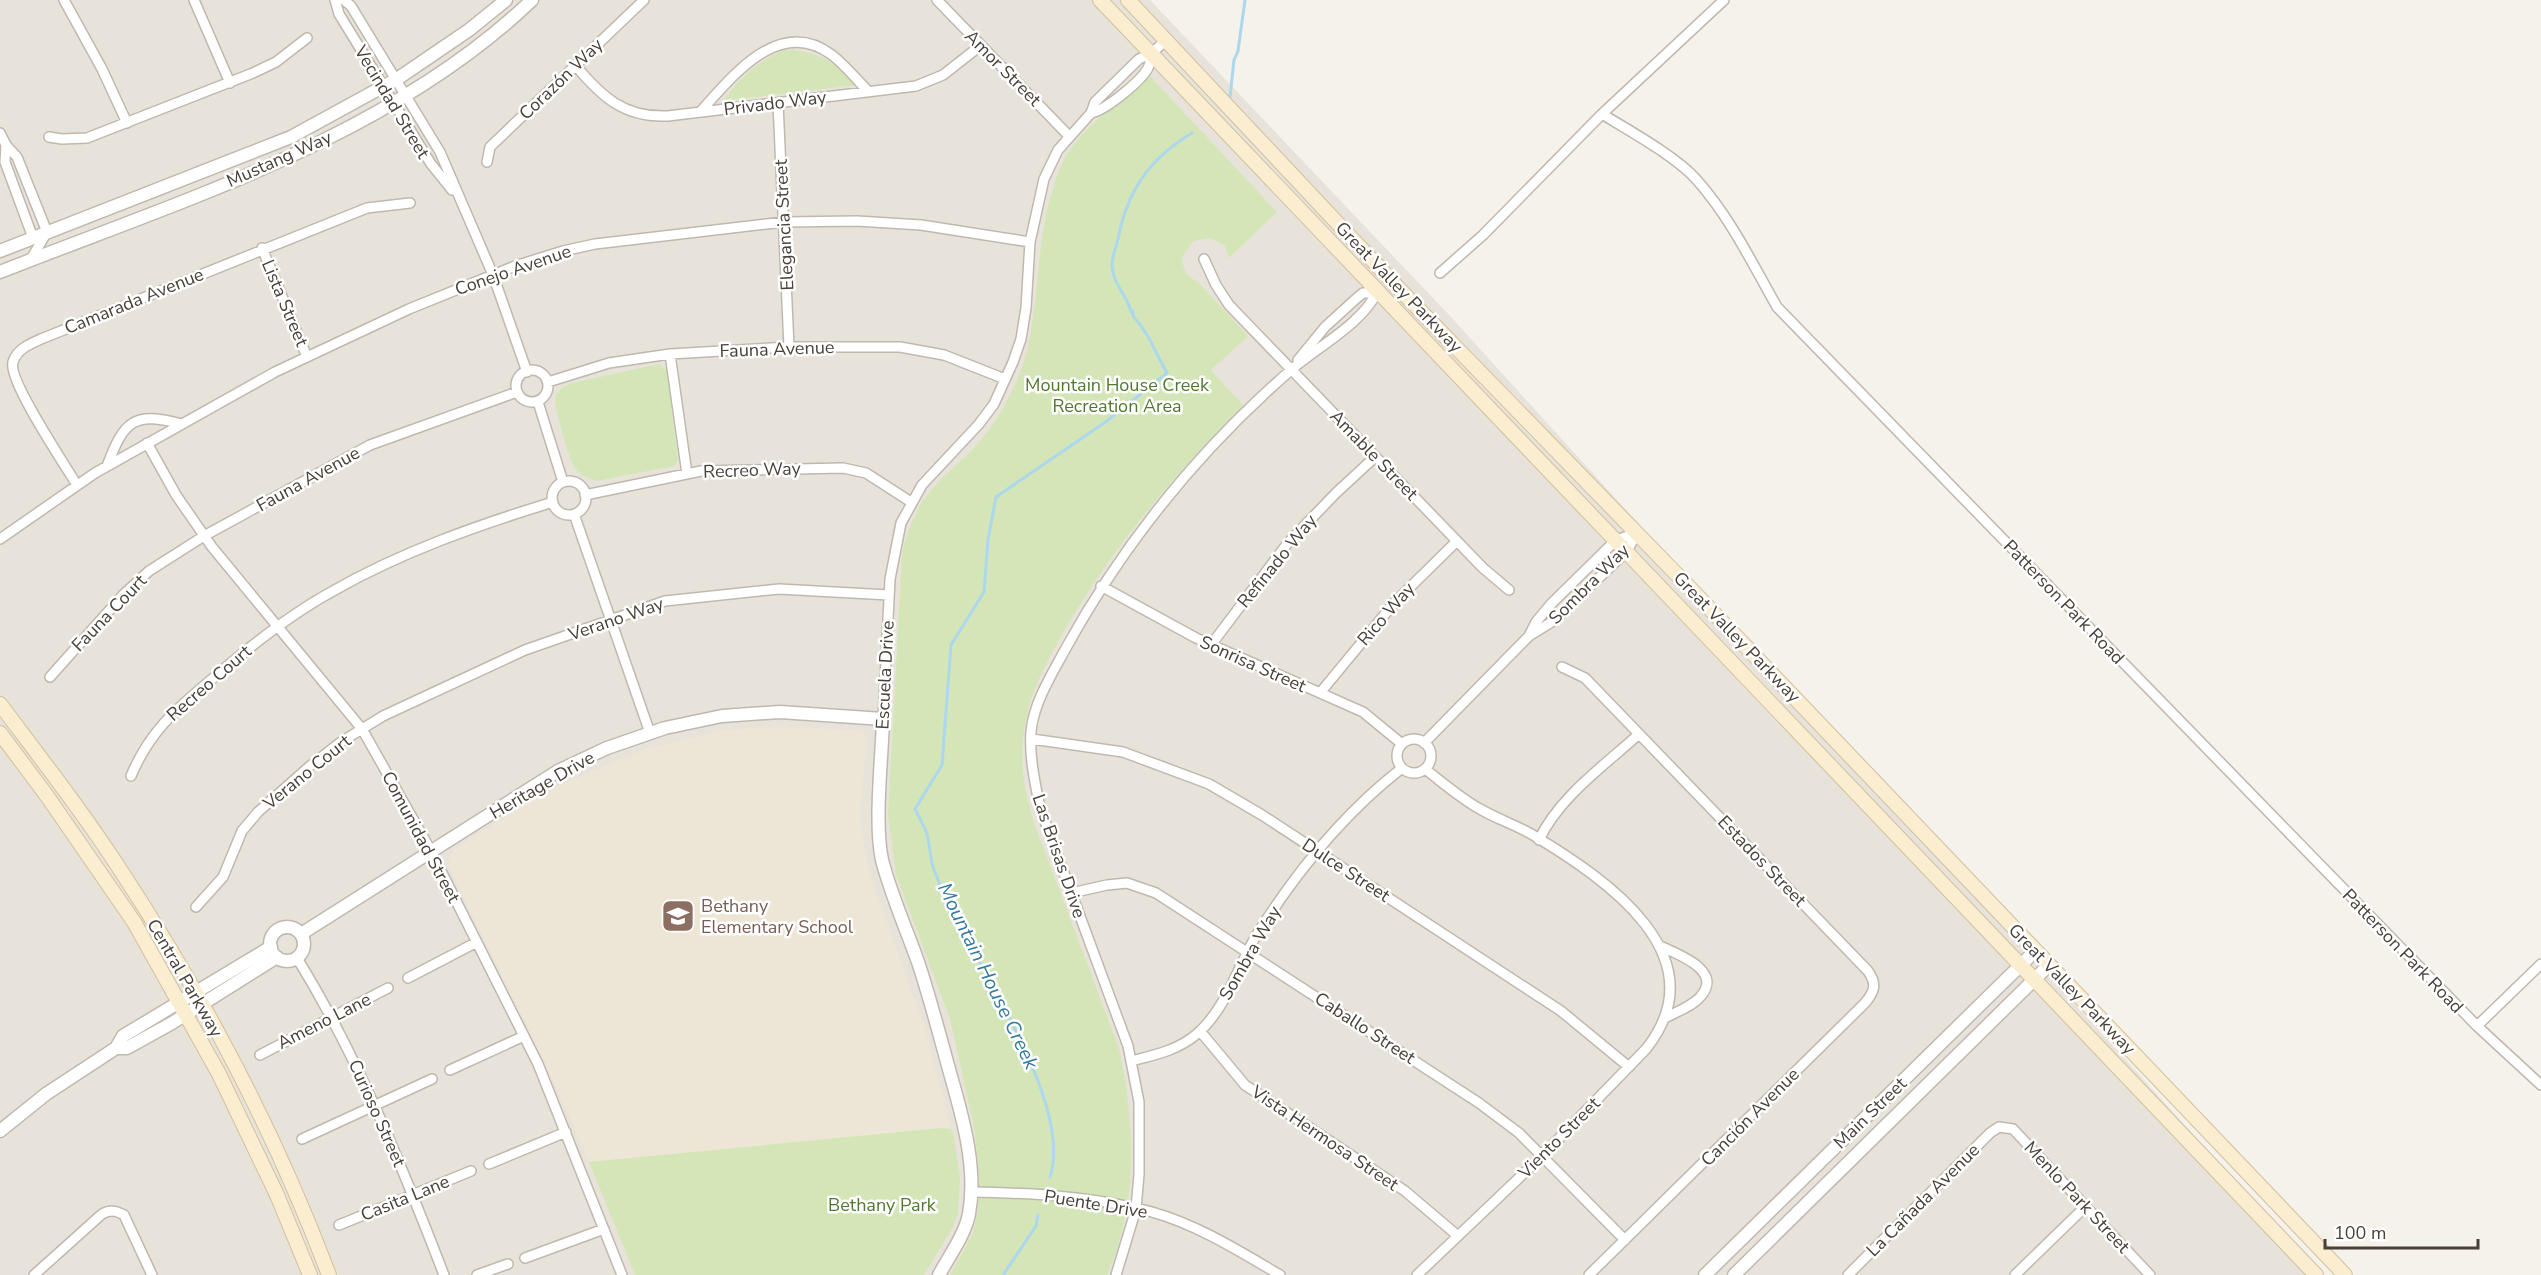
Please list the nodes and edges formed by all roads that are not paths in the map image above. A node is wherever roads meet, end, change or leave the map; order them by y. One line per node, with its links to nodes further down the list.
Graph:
1 (64, 0): 27 (street)
2 (194, 0): 18 (street)
3 (335, 0): 19 (street, Vecindad Street)
4 (344, 0): 17 (street, Vecindad Street)
5 (506, 0): 17 (street, Mustang Way)
6 (532, 0): 21 (street, Mustang Way)
7 (644, 0): 16 (street, Corazón Way)
8 (937, 0): 14 (street, Amor Street)
9 (1100, 0): 15 (main road, Great Valley Parkway)
10 (1128, 0): 13 (main road, Great Valley Parkway)
11 (1724, 0): 26 (street)
12 (307, 38): 18 (street)
13 (1166, 40): 15 (street, Escuela Drive); 47 (main road, Great Valley Parkway)
14 (980, 46): 20 (street, Privado Way); 29 (street, Amor Street)
15 (1152, 53): 25 (street, Escuela Drive); 25 (street, Escuela Drive); 46 (main road, Great Valley Parkway)
16 (575, 65): 24 (street, Privado Way); 32 (street, Corazón Way)
17 (397, 79): 19 (street, Mustang Way); 21 (street, Vecindad Street)
18 (230, 83): 27 (street)
19 (384, 86): 22 (street, Vecindad Street); 36 (street, Mustang Way)
20 (868, 91): 23 (street, Privado Way); 24 (street)
21 (406, 94): 22 (street, Mustang Way); 33 (street, Vecindad Street)
22 (393, 102): 33 (street, Vecindad Street); 42 (street, Mustang Way)
23 (778, 103): 24 (street, Privado Way); 35 (street, Elegancia Street)
24 (700, 112)
25 (1091, 113): 29 (street, Escuela Drive)
26 (1602, 114): 44 (street); 121 (street, Patterson Park Road)
27 (127, 123): 30 (street)
28 (0, 133): 31 (street)
29 (1069, 136): 38 (street, Escuela Drive)
30 (49, 137)
31 (6, 145): 36 (street); 37 (street)
32 (487, 162)
33 (459, 199): 45 (street, Vecindad Street)
34 (410, 203): 39 (street, Camarada Avenue)
35 (784, 222): 38 (street, Conejo Avenue); 45 (street, Conejo Avenue); 48 (street, Elegancia Street)
36 (46, 233): 37 (street, Mustang Way); 42 (street)
37 (33, 238): 40 (street, Mustang Way)
38 (1030, 242): 53 (street, Escuela Drive)
39 (262, 249): 50 (street, Lista Street); 63 (street, Camarada Avenue)
40 (0, 251)
41 (1204, 259): 51 (street, Amable Street)
42 (31, 260): 43 (street, Mustang Way)
43 (0, 272)
44 (1440, 273)
45 (493, 275): 50 (street, Conejo Avenue); 52 (street, Vecindad Street)
46 (1377, 291): 47 (main road); 51 (street, Las Brisas Drive); 51 (street, Las Brisas Drive); 71 (main road, Great Valley Parkway)
47 (1405, 295): 68 (main road, Great Valley Parkway)
48 (789, 347): 49 (street, Fauna Avenue); 53 (street, Fauna Avenue)
49 (670, 354): 54 (street, Fauna Avenue); 61 (street)
50 (307, 357): 57 (street, Conejo Avenue)
51 (1292, 369): 59 (street, Amable Street); 74 (street, Las Brisas Drive)
52 (526, 372): 54 (street); 55 (street)
53 (1005, 379): 66 (street, Escuela Drive)
54 (548, 382): 56 (street)
55 (517, 392): 56 (street); 69 (street, Fauna Avenue)
56 (538, 402): 62 (street)
57 (182, 424): 58 (street, Conejo Avenue); 60 (street)
58 (147, 443): 60 (street, Conejo Avenue); 69 (street, Comunidad Street)
59 (1375, 458): 72 (street, Amable Street); 80 (street, Refinado Way)
60 (107, 466): 63 (street, Conejo Avenue)
61 (687, 474): 64 (street, Recreo Way); 66 (street, Recreo Way)
62 (563, 482): 64 (street); 65 (street)
63 (77, 485): 70 (street, Conejo Avenue)
64 (585, 495): 67 (street)
65 (553, 502): 67 (street); 78 (street)
66 (911, 502): 76 (street, Escuela Drive)
67 (574, 514): 77 (street)
68 (1637, 533): 71 (street, Sombra Way); 73 (street, Sombra Way); 104 (main road, Great Valley Parkway)
69 (204, 536): 78 (street, Comunidad Street); 82 (street, Fauna Court)
70 (0, 539)
71 (1616, 540): 73 (main road, Great Valley Parkway); 79 (street, Sombra Way)
72 (1457, 541): 75 (street, Amable Street); 83 (street, Rico Way)
73 (1627, 551): 79 (street, Sombra Way); 109 (main road, Great Valley Parkway)
74 (1101, 586): 80 (street, Sonrisa Street); 90 (street, Las Brisas Drive)
75 (1509, 590)
76 (889, 595): 77 (street, Verano Way); 85 (street, Escuela Drive)
77 (612, 619): 86 (street, Verano Way); 88 (street)
78 (276, 627): 86 (street, Comunidad Street); 95 (street, Recreo Court)
79 (1529, 636): 91 (street, Sombra Way)
80 (1211, 645): 83 (street, Sonrisa Street)
81 (1562, 667): 89 (street, Estados Street)
82 (50, 677)
83 (1320, 693): 92 (street, Sonrisa Street)
84 (0, 704): 115 (main road, Central Parkway)
85 (883, 719): 88 (street, Heritage Drive); 139 (street, Escuela Drive)
86 (362, 729): 98 (street, Comunidad Street); 100 (street, Verano Court)
87 (0, 733): 116 (main road, Central Parkway)
88 (650, 734): 98 (street, Heritage Drive)
89 (1640, 734): 96 (street); 114 (street, Estados Street)
90 (1032, 740): 97 (street, Dulce Street); 99 (street, Las Brisas Drive)
91 (1424, 743): 92 (street); 94 (street)
92 (1402, 744): 93 (street)
93 (1402, 768): 94 (street); 97 (street, Sombra Way)
94 (1425, 769): 96 (street)
95 (131, 776)
96 (1539, 840): 103 (street)
97 (1317, 851): 106 (street, Sombra Way); 127 (street, Dulce Street)
98 (431, 852): 101 (street, Heritage Drive); 102 (street, Comunidad Street)
99 (1071, 893): 106 (street, Caballo Street); 126 (street, Las Brisas Drive)
100 (196, 907)
101 (301, 934): 105 (street); 107 (street)
102 (477, 942): 111 (street); 123 (street, Comunidad Street)
103 (1660, 946): 120 (street, Viento Street); 120 (street)
104 (2035, 951): 109 (street, Main Street); 110 (main road, Great Valley Parkway)
105 (274, 952): 107 (street); 115 (street); 117 (street)
106 (1248, 952): 122 (street, Sombra Way); 136 (street, Caballo Street)
107 (297, 958): 119 (street, Curioso Street)
108 (2541, 964): 121 (street)
109 (2020, 966): 112 (main road, Great Valley Parkway); 163 (street, Main Street)
110 (2049, 966): 112 (street, Main Street); 168 (main road, Great Valley Parkway)
111 (408, 978)
112 (2034, 980): 164 (street, Main Street); 167 (main road, Great Valley Parkway)
113 (388, 988): 119 (street, Ameno Lane)
114 (1874, 993): 146 (street, Canción Avenue)
115 (195, 994): 116 (street); 117 (main road, Central Parkway)
116 (179, 1003): 118 (main road, Central Parkway); 124 (street)
117 (202, 1006): 118 (street); 154 (main road, Central Parkway)
118 (186, 1015): 124 (street); 153 (main road, Central Parkway)
119 (332, 1017): 125 (street, Ameno Lane); 131 (street, Curioso Street)
120 (1665, 1018): 127 (street, Viento Street)
121 (2477, 1026): 130 (street, Patterson Park Road)
122 (1200, 1031): 126 (street, Sombra Way); 145 (street, Vista Hermosa Street)
123 (524, 1036): 128 (street); 134 (street, Comunidad Street)
124 (116, 1048): 133 (street)
125 (260, 1054)
126 (1131, 1061): 142 (street, Las Brisas Drive)
127 (1629, 1067): 136 (street, Viento Street)
128 (450, 1070)
129 (432, 1079): 131 (street)
130 (2541, 1085)
131 (374, 1105): 135 (street); 140 (street, Curioso Street)
132 (1999, 1127): 141 (street, Menlo Park Street); 150 (street, La Cañada Avenue)
133 (0, 1131)
134 (566, 1132): 137 (street); 144 (street, Comunidad Street)
135 (302, 1139)
136 (1542, 1156): 145 (street, Viento Street); 146 (street, Caballo Street)
137 (489, 1164)
138 (471, 1171): 140 (street, Casita Lane)
139 (970, 1192): 142 (street, Puente Drive); 158 (street, Escuela Drive)
140 (413, 1194): 143 (street, Casita Lane); 155 (street, Curioso Street)
141 (2085, 1207): 165 (street); 166 (street, Menlo Park Street)
142 (1136, 1209): 149 (street, Puente Drive); 159 (street, Las Brisas Drive)
143 (339, 1225)
144 (604, 1229): 147 (street); 157 (street, Comunidad Street)
145 (1458, 1236): 161 (street, Viento Street)
146 (1625, 1240): 162 (street, Canción Avenue)
147 (525, 1258)
148 (508, 1264): 156 (street)
149 (1266, 1271): 160 (street, Puente Drive)
150 (1854, 1273)
151 (34, 1275): 152 (street)
152 (152, 1275)
153 (310, 1275)
154 (328, 1275)
155 (444, 1275)
156 (477, 1275)
157 (622, 1275)
158 (939, 1275)
159 (1116, 1275)
160 (1280, 1275)
161 (1417, 1275)
162 (1589, 1275)
163 (1705, 1275)
164 (1734, 1275)
165 (2015, 1275)
166 (2150, 1275)
167 (2316, 1275)
168 (2345, 1275)

